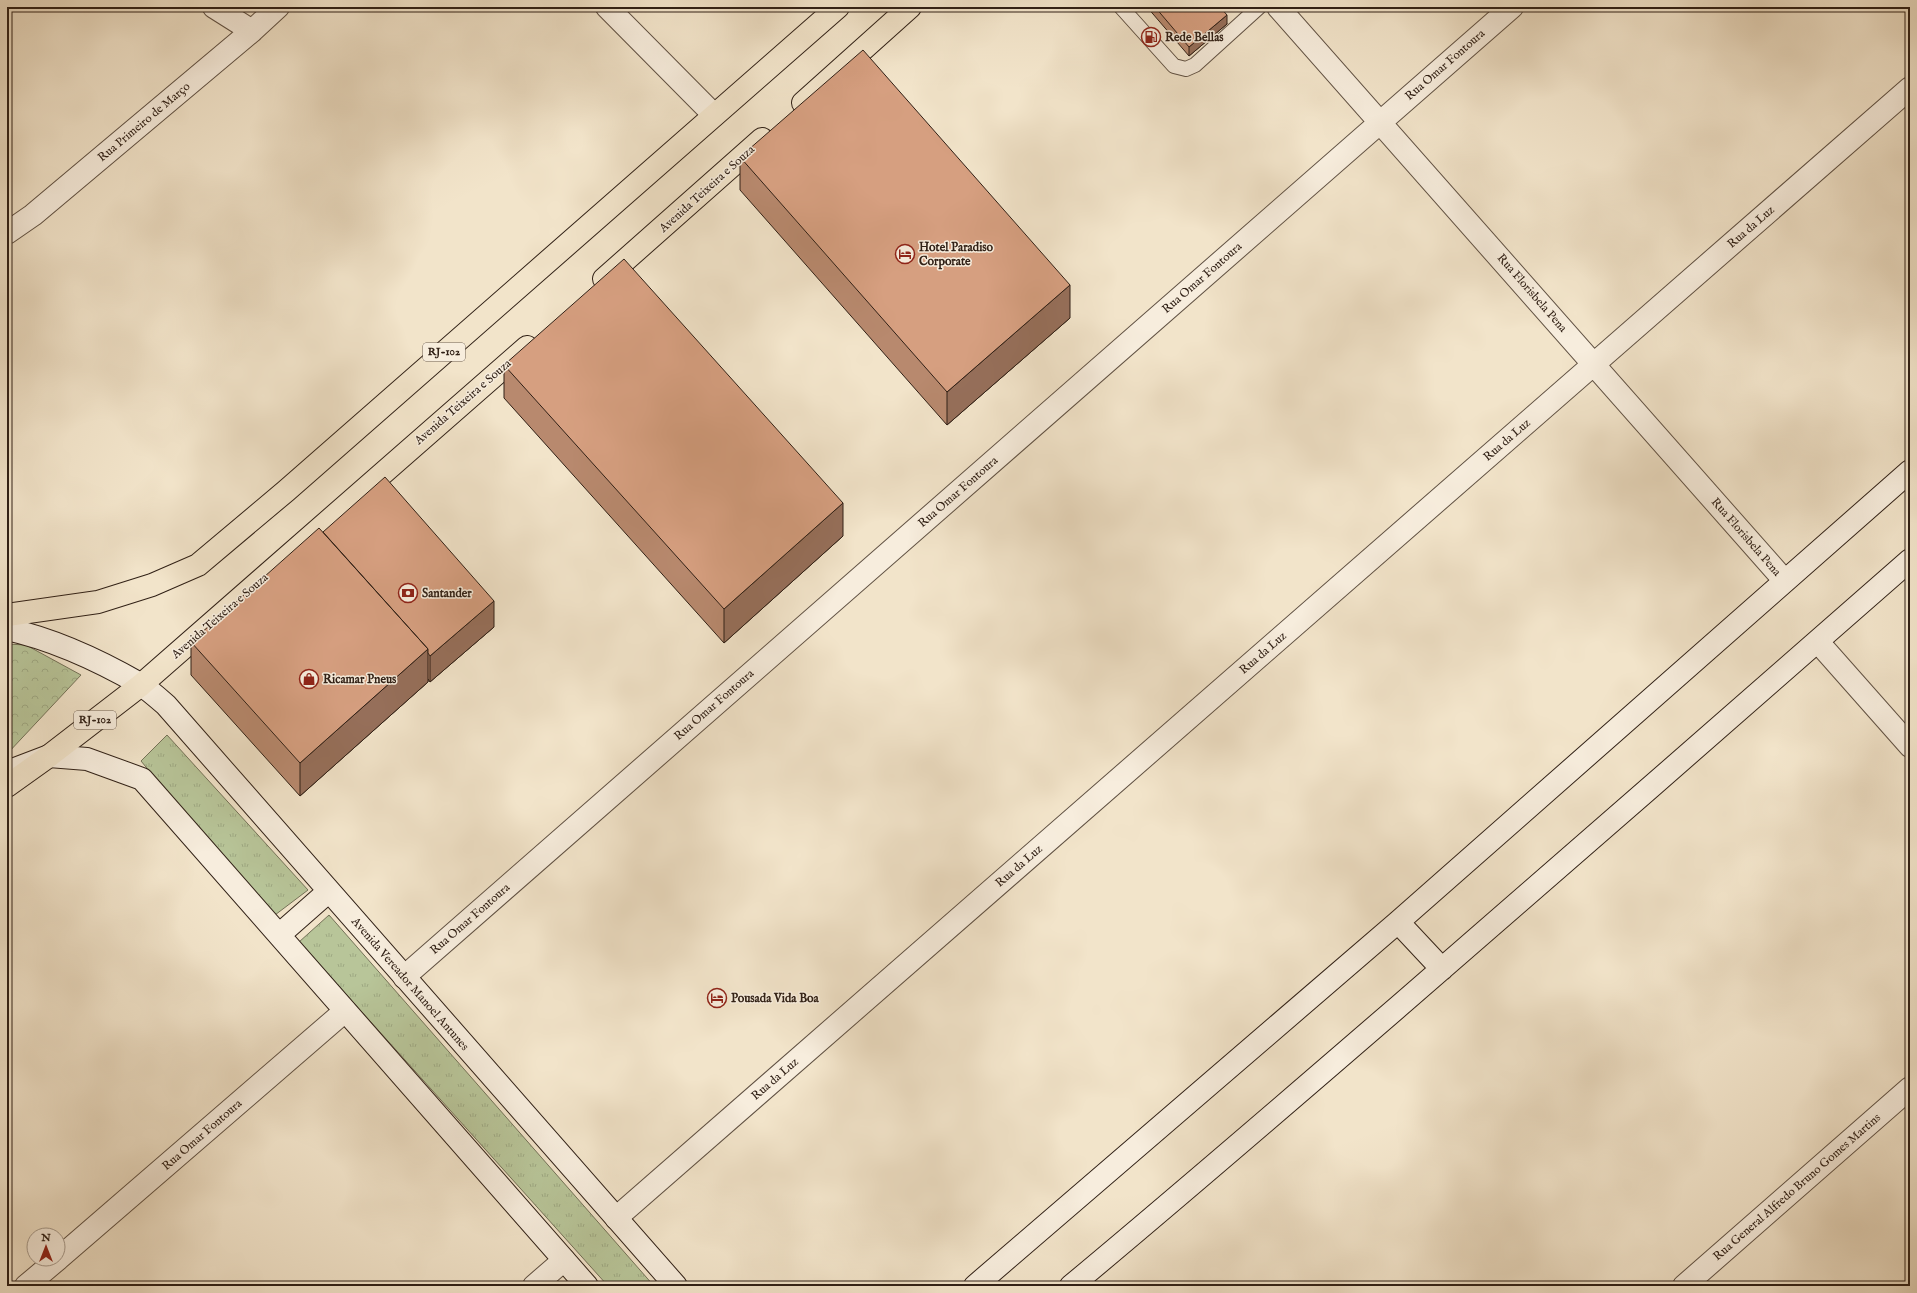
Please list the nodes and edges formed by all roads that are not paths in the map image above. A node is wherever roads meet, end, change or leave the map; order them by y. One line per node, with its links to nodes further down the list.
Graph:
1 (214, 7): 10 (street)
2 (278, 7): 10 (street, Rua Primeiro de Março)
3 (607, 7): 12 (street)
4 (838, 7): 12 (main road, RJ-102)
5 (910, 7): 15 (main road, Avenida Teixeira e Souza)
6 (1121, 7): 7 (lane)
7 (1259, 7)
8 (1278, 7): 13 (street, Rua Florisbela Pena)
9 (1512, 7): 13 (street, Rua Omar Fontoura)
10 (252, 31): 14 (street, Rua Primeiro de Março)
11 (1910, 88): 17 (street, Rua da Luz)
12 (714, 115): 21 (main road, RJ-102)
13 (1380, 122): 17 (street, Rua Florisbela Pena); 33 (street, Rua Omar Fontoura)
14 (7, 233)
15 (591, 290)
16 (543, 332): 24 (main road, Avenida Teixeira e Souza / RJ-102)
17 (1594, 364): 20 (street, Rua Florisbela Pena); 36 (street, Rua da Luz)
18 (1910, 471): 20 (street)
19 (1910, 560): 23 (street)
20 (1784, 580): 30 (street)
21 (7, 615)
22 (7, 629): 24 (street, Avenida Vereador Manoel Antunes)
23 (1818, 642): 25 (street); 32 (street)
24 (141, 685): 26 (main road, Avenida Teixeira e Souza / RJ-102); 29 (street, Avenida Vereador Manoel Antunes)
25 (1910, 746)
26 (49, 756): 27 (street); 28 (main road, Avenida Teixeira e Souza / RJ-102); 31 (street)
27 (7, 772)
28 (7, 786)
29 (329, 891): 31 (street); 33 (street, Avenida Vereador Manoel Antunes)
30 (1398, 922): 32 (street); 44 (street)
31 (279, 935): 34 (street)
32 (1442, 969): 45 (street)
33 (404, 977): 36 (street, Avenida Vereador Manoel Antunes)
34 (345, 1011): 37 (street, Rua Omar Fontoura); 38 (street)
35 (1910, 1088): 46 (street, Rua General Alfredo Bruno Gomes Martins)
36 (616, 1218): 43 (street, Avenida Vereador Manoel Antunes)
37 (66, 1252)
38 (564, 1260): 41 (street); 42 (street)
39 (49, 1267): 40 (street, Rua Omar Fontoura)
40 (26, 1286)
41 (534, 1286)
42 (587, 1286)
43 (676, 1286)
44 (974, 1286)
45 (1071, 1286)
46 (1684, 1286)

